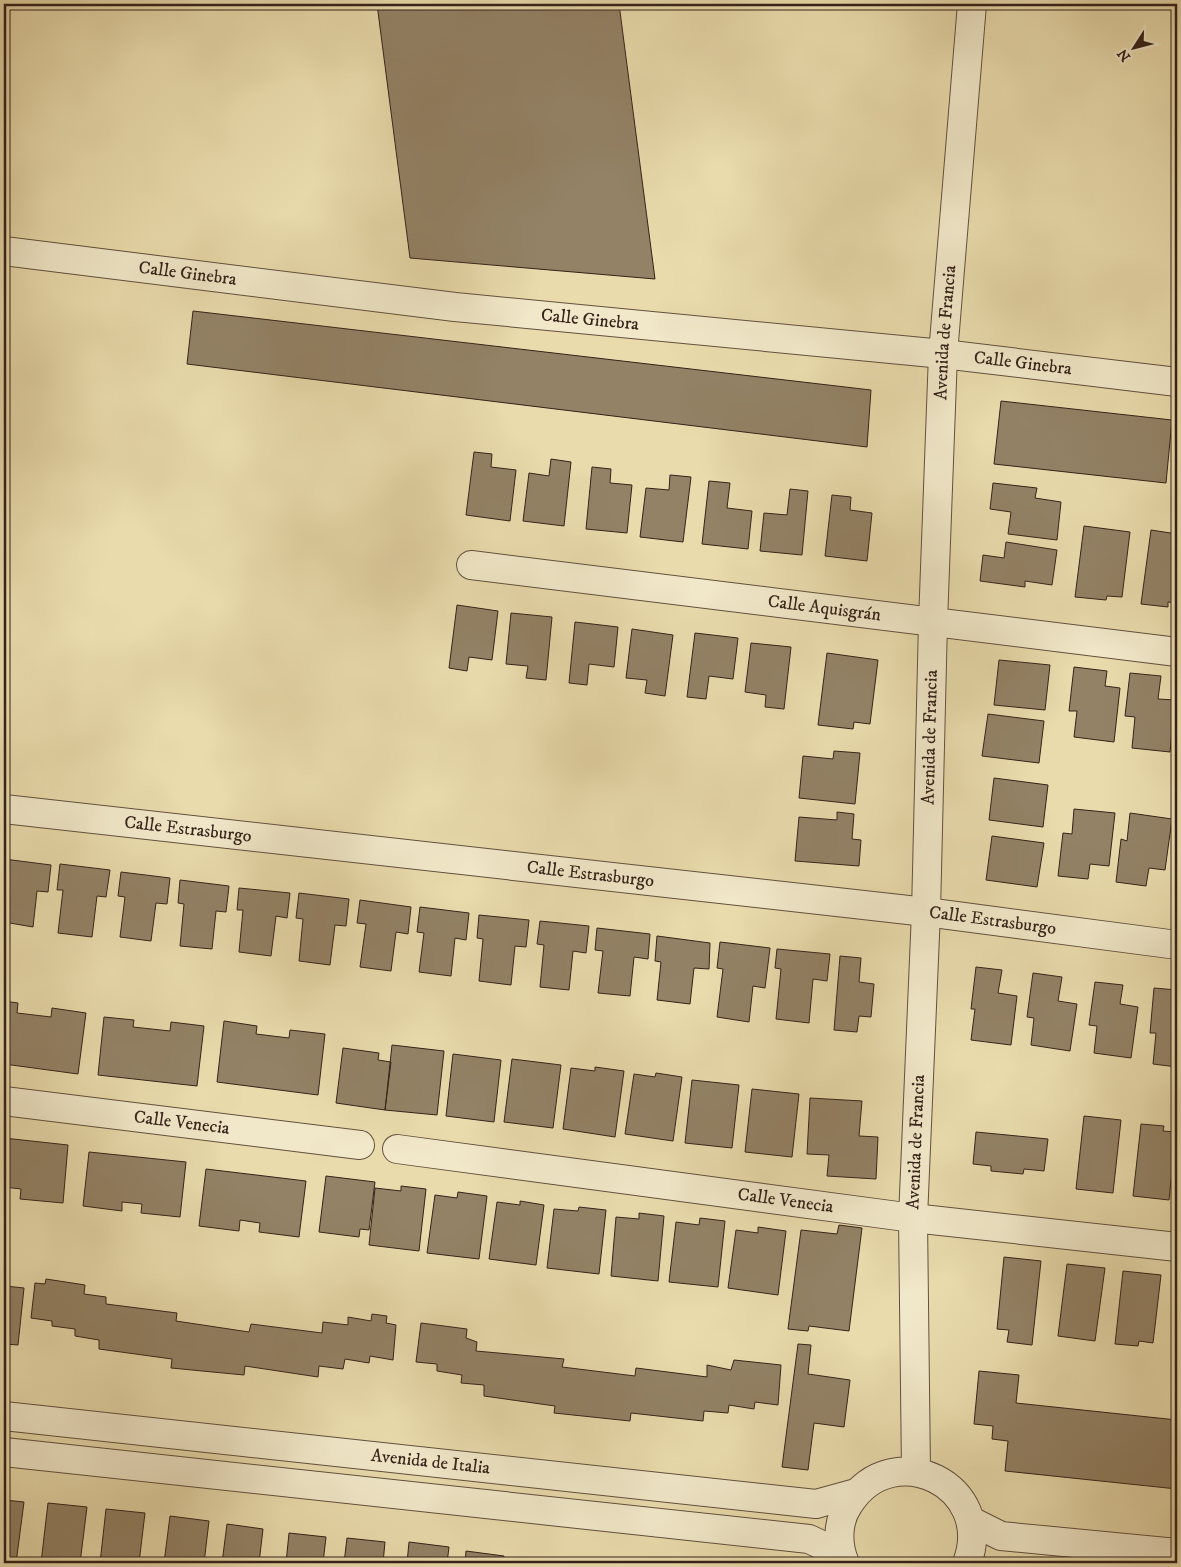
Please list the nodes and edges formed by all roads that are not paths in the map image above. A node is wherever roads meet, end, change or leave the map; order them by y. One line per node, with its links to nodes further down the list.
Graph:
1 (972, 4): 3 (street, Avenida de Francia)
2 (4, 251): 3 (street, Calle Ginebra)
3 (943, 354): 4 (street, Calle Ginebra); 6 (street, Avenida de Francia)
4 (1177, 382)
5 (471, 565): 6 (street, Calle Aquisgrán)
6 (933, 622): 7 (street, Calle Aquisgrán); 9 (street, Avenida de Francia)
7 (1177, 652)
8 (4, 809): 9 (street, Calle Estrasburgo)
9 (926, 912): 10 (street, Calle Estrasburgo); 14 (street, Avenida de Francia)
10 (1177, 946)
11 (4, 1101): 12 (street, Calle Venecia)
12 (360, 1145)
13 (397, 1149): 14 (street, Calle Venecia)
14 (913, 1218): 15 (street, Calle Venecia); 18 (street, Avenida de Francia)
15 (1177, 1247)
16 (4, 1416): 19 (street, Avenida de Italia)
17 (4, 1452): 22 (street, Avenida de Italia)
18 (916, 1472): 19 (street); 20 (street)
19 (856, 1492): 22 (street)
20 (971, 1521): 21 (street); 23 (street)
21 (1177, 1553)
22 (843, 1558)
23 (967, 1563)

